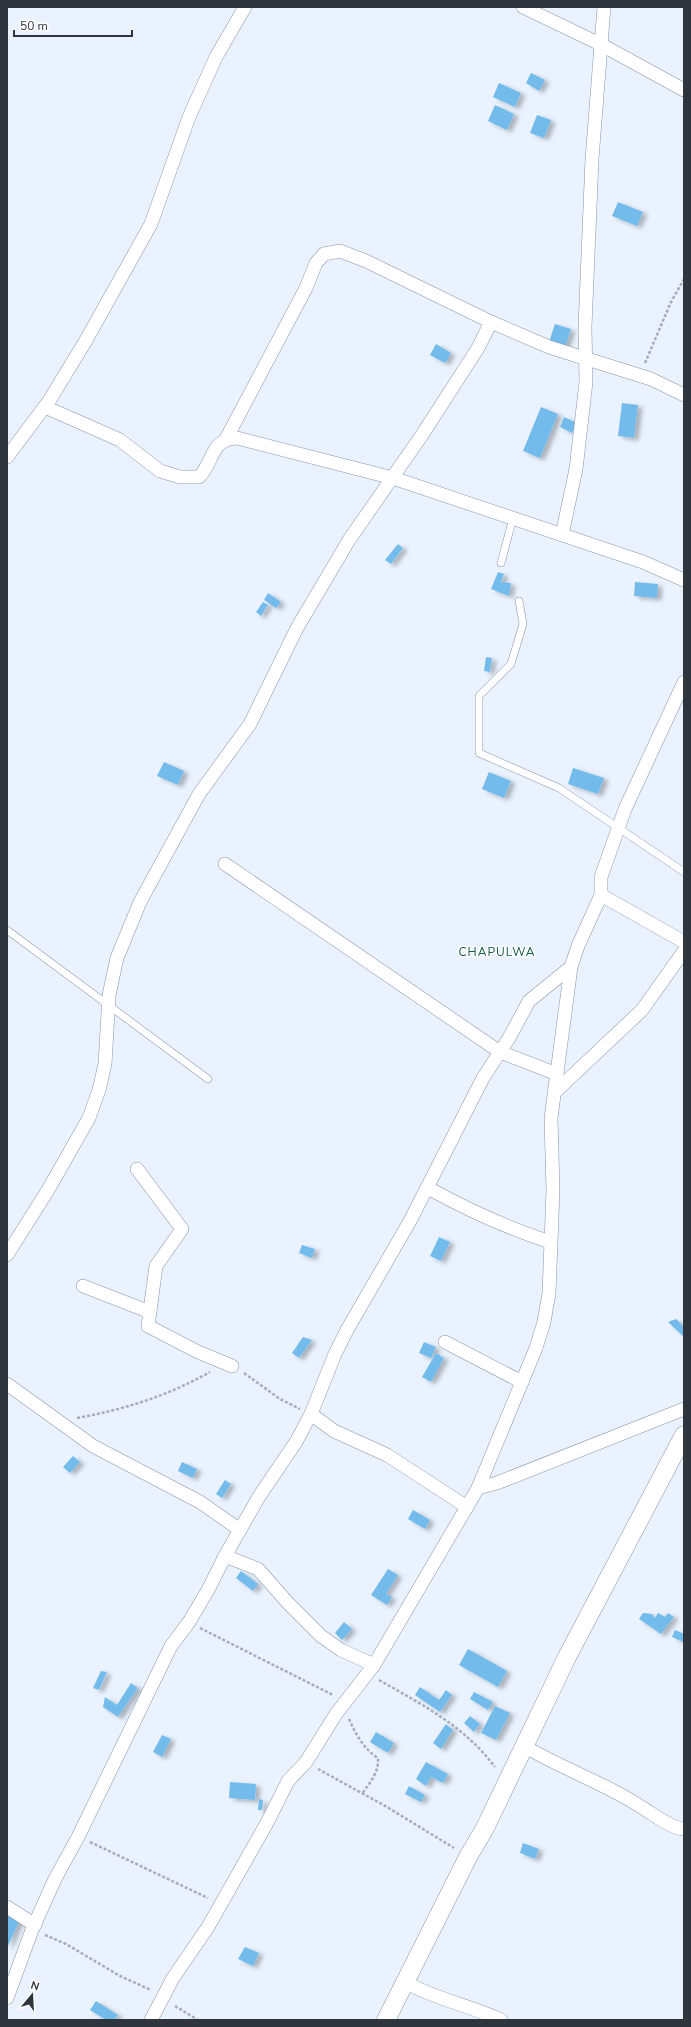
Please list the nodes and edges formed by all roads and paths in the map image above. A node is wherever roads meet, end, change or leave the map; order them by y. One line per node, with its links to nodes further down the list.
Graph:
1 (245, 7): 11 (street)
2 (523, 7): 4 (street)
3 (604, 7): 4 (street)
4 (600, 44): 5 (street); 8 (street)
5 (684, 90)
6 (684, 279): 9 (path)
7 (491, 322): 8 (street); 12 (street); 14 (street)
8 (585, 360): 9 (street); 16 (street)
9 (638, 376): 10 (street)
10 (684, 395)
11 (45, 407): 12 (street); 13 (street)
12 (226, 439): 14 (street)
13 (7, 457)
14 (393, 478): 15 (street); 29 (street)
15 (513, 518): 16 (street); 17 (lane)
16 (562, 535): 18 (street)
17 (501, 563)
18 (684, 580)
19 (519, 601): 21 (lane)
20 (684, 682): 21 (street)
21 (618, 828): 23 (lane); 24 (street)
22 (225, 864): 30 (street)
23 (684, 872)
24 (601, 895): 26 (street); 28 (street)
25 (7, 930): 29 (lane)
26 (684, 942)
27 (684, 951): 33 (street)
28 (571, 967): 30 (street); 31 (street)
29 (108, 1006): 32 (lane); 37 (street)
30 (500, 1052): 31 (street); 35 (street)
31 (557, 1074): 33 (street)
32 (208, 1079)
33 (555, 1092): 36 (street)
34 (137, 1169): 39 (street)
35 (428, 1188): 36 (street); 45 (street)
36 (550, 1242): 42 (street)
37 (7, 1255)
38 (83, 1286): 39 (street)
39 (150, 1312): 41 (street)
40 (445, 1342): 42 (street)
41 (232, 1366): 45 (path); 46 (path)
42 (522, 1382): 48 (street)
43 (7, 1384): 46 (street)
44 (684, 1408): 48 (street)
45 (311, 1414): 49 (street); 50 (street)
46 (59, 1421): 50 (street)
47 (684, 1435): 55 (street)
48 (478, 1488): 49 (street)
49 (467, 1507): 53 (street)
50 (240, 1530): 51 (street)
51 (224, 1556): 52 (street); 53 (street)
52 (189, 1622): 54 (path); 60 (street)
53 (371, 1670): 54 (street); 57 (path)
54 (348, 1699): 56 (street); 58 (path)
55 (524, 1746): 57 (street); 59 (street)
56 (306, 1762): 58 (path); 62 (street)
57 (507, 1782): 61 (street)
58 (362, 1794): 61 (path)
59 (684, 1829)
60 (78, 1837): 62 (path); 64 (street)
61 (468, 1857): 65 (street)
62 (221, 1905): 67 (street)
63 (7, 1907): 64 (street)
64 (34, 1928): 66 (street); 67 (path)
65 (405, 1982): 70 (street); 71 (street)
66 (7, 1998)
67 (161, 1999): 68 (street); 69 (path)
68 (151, 2020)
69 (198, 2020)
70 (386, 2020)
71 (501, 2020)

